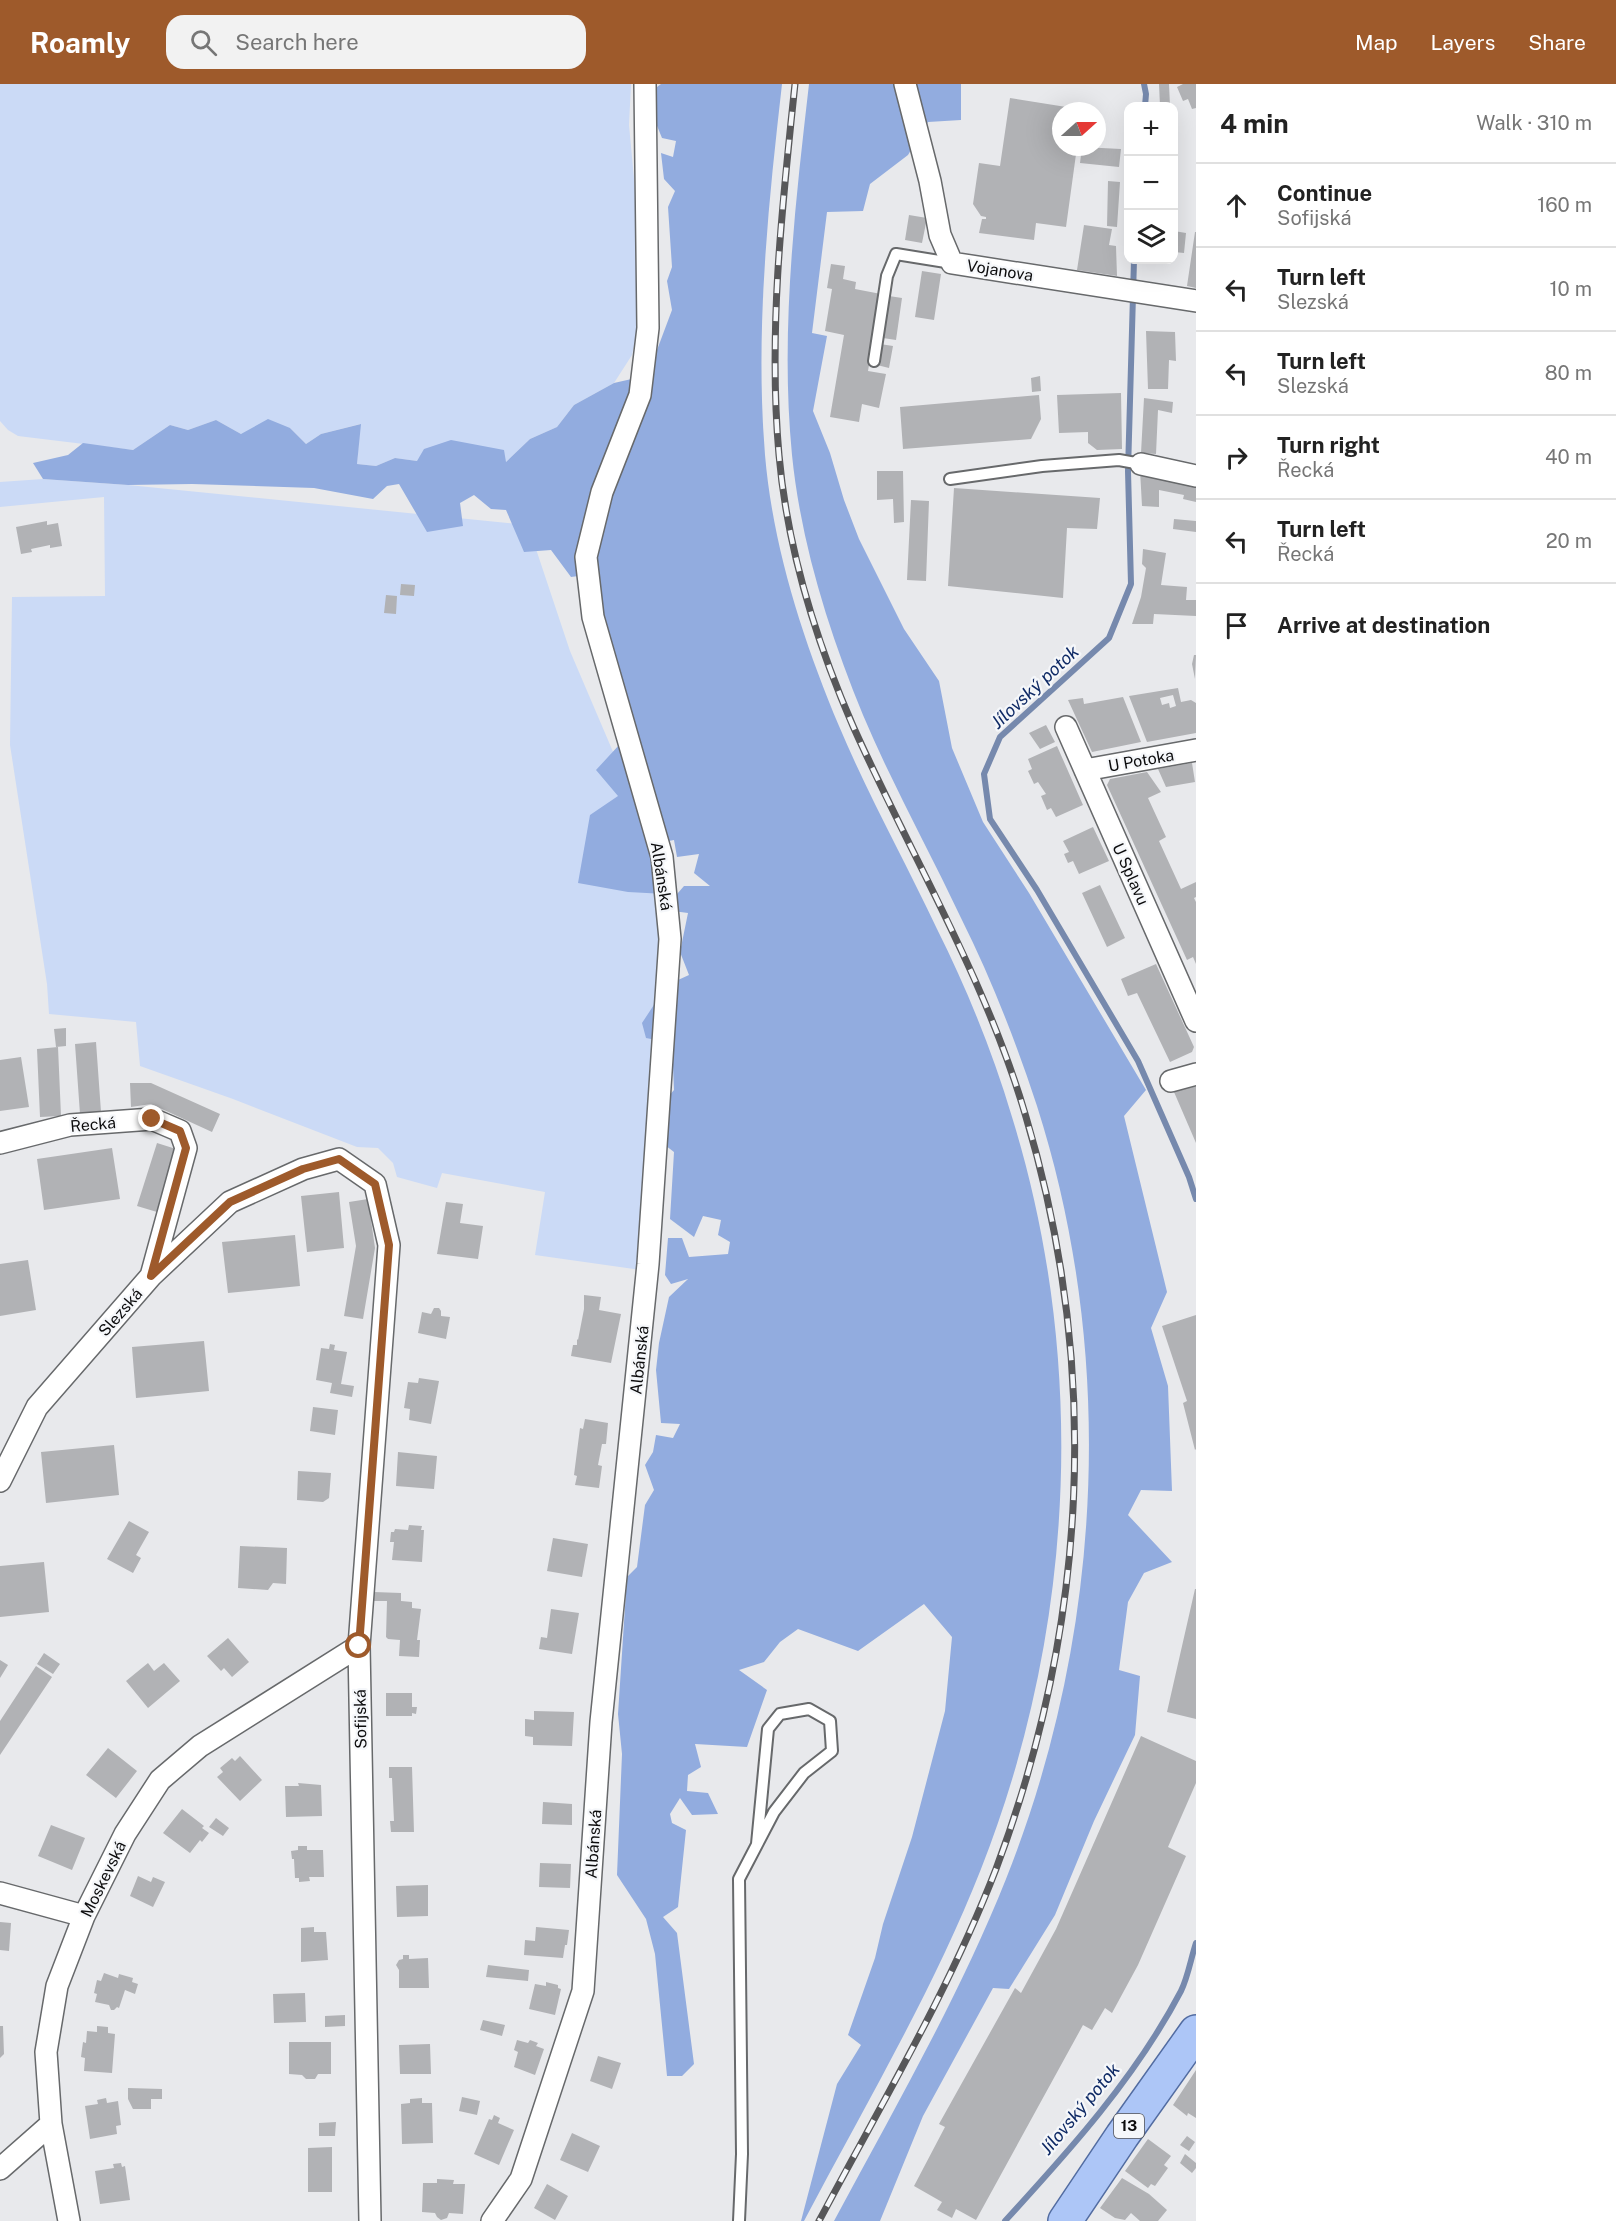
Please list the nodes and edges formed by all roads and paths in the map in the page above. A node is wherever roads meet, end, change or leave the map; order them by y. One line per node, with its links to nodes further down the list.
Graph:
1 (645, 84): 28 (street, Albánská)
2 (906, 84): 3 (street, Vojanova)
3 (952, 263): 4 (street, Vojanova); 5 (lane)
4 (1196, 300)
5 (874, 361)
6 (1142, 464): 7 (street); 8 (lane)
7 (1196, 476)
8 (950, 479)
9 (1066, 727): 11 (street, U Splavu)
10 (1196, 750): 11 (street, U Potoka)
11 (1085, 770): 12 (street, U Splavu)
12 (1196, 1021)
13 (1196, 1074): 14 (street)
14 (1171, 1080)
15 (0, 1143): 17 (street, Řecká)
16 (375, 1184): 17 (street, Slezská); 19 (street, Sofijská)
17 (151, 1276): 18 (street, Slezská)
18 (0, 1481)
19 (359, 1646): 22 (street, Moskevská); 27 (street, Sofijská)
20 (757, 1844): 20 (lane); 29 (lane)
21 (0, 1893): 22 (street)
22 (84, 1916): 24 (street, Moskevská)
23 (1196, 2032): 30 (main road, 13)
24 (51, 2124): 25 (street); 26 (street, Moskevská)
25 (0, 2169)
26 (69, 2221)
27 (370, 2221)
28 (492, 2221)
29 (739, 2221)
30 (1065, 2221)

